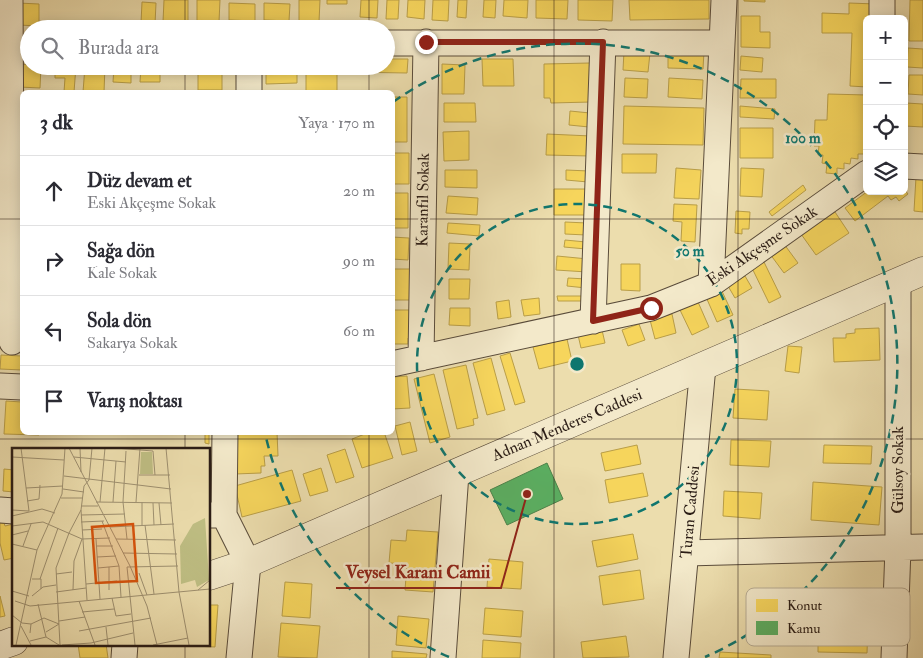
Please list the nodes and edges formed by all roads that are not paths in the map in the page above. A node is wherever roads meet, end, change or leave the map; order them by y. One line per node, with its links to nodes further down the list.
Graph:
1 (10, 0): 9 (street)
2 (724, 0): 8 (street)
3 (882, 0): 4 (street)
4 (882, 15)
5 (426, 42): 6 (street); 7 (street); 21 (street, Karanfil Sokak)
6 (603, 42): 8 (street); 19 (street)
7 (395, 43)
8 (722, 44): 18 (street)
9 (13, 50): 15 (street)
10 (249, 75): 11 (street)
11 (249, 90)
12 (908, 166): 13 (street)
13 (923, 167)
14 (863, 176): 18 (street, Eski Akçeşme Sokak)
15 (11, 214): 20 (street)
16 (923, 271): 17 (street, Adnan Menderes Caddesi)
17 (898, 282): 23 (street, Adnan Menderes Caddesi); 30 (street, Gülsoy Sokak)
18 (711, 284): 19 (street, Eski Akçeşme Sokak)
19 (593, 321): 21 (street, Eski Akçeşme Sokak)
20 (12, 342)
21 (421, 358): 22 (street, Eski Akçeşme Sokak)
22 (395, 363)
23 (703, 366): 27 (street, Adnan Menderes Caddesi); 31 (street, Turan Caddesi)
24 (0, 386): 25 (street)
25 (20, 387)
26 (225, 435): 28 (street)
27 (456, 473): 32 (street, Adnan Menderes Caddesi); 38 (street)
28 (216, 515): 32 (street)
29 (923, 547): 30 (street)
30 (898, 548): 31 (street); 34 (street, Gülsoy Sokak)
31 (686, 553): 39 (street, Turan Caddesi)
32 (248, 563): 33 (street, Adnan Menderes Caddesi); 37 (street)
33 (210, 576)
34 (897, 588)
35 (12, 642): 36 (street)
36 (0, 646)
37 (239, 658)
38 (443, 658)
39 (676, 658)

